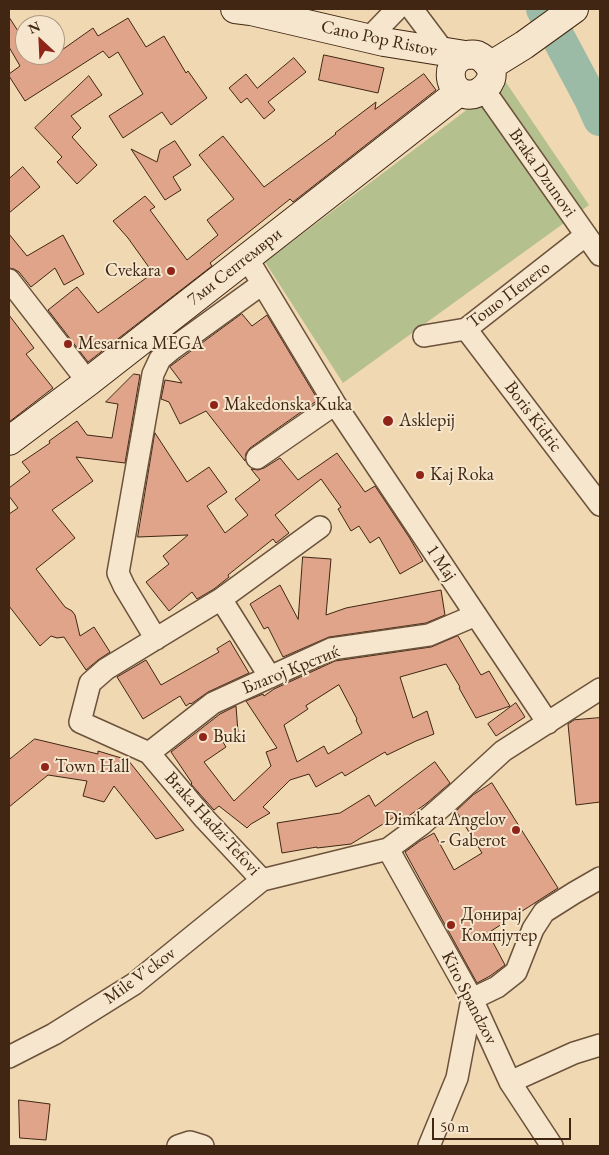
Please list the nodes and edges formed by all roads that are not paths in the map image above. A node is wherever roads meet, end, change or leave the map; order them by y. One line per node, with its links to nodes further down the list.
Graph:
1 (397, 9): 5 (street)
2 (412, 9): 6 (street, Braka Dzunovi)
3 (574, 9): 6 (street, 7ми Септември)
4 (244, 10): 5 (street, Cano Pop Ristov)
5 (369, 38): 6 (street, Cano Pop Ristov)
6 (466, 70): 7 (street, Braka Dzunovi); 9 (street, 7ми Септември)
7 (586, 236): 8 (street, Braka Dzunovi); 12 (street, Тошо Пепето)
8 (600, 255)
9 (247, 258): 11 (street, 1 Maj); 14 (street, 7ми Септември)
10 (9, 280): 14 (street)
11 (262, 284): 15 (street, 1 Maj); 22 (street)
12 (466, 329): 13 (street, Тошо Пепето); 18 (street, Boris Kidric)
13 (424, 336)
14 (88, 382): 16 (street, 7ми Септември)
15 (335, 404): 17 (street); 21 (street, 1 Maj)
16 (9, 441)
17 (257, 458)
18 (600, 505)
19 (320, 528): 20 (street)
20 (221, 599): 22 (street); 23 (street)
21 (476, 615): 23 (street, Благој Крстиќ); 25 (street, 1 Maj)
22 (156, 638): 26 (street, Braka Hadzi-Tefovi)
23 (270, 677): 26 (street, Благој Крстиќ)
24 (600, 689): 25 (street, Braka Hadzi-Tefovi)
25 (548, 722): 27 (street, Braka Hadzi-Tefovi)
26 (149, 753): 29 (street, Braka Hadzi-Tefovi)
27 (388, 850): 29 (street, Braka Hadzi-Tefovi); 30 (street, Kiro Spandzov)
28 (600, 878): 30 (street)
29 (262, 880): 32 (street, Mile V'ckov)
30 (472, 999): 33 (street, Kiro Spandzov); 36 (street)
31 (600, 1045): 33 (street)
32 (9, 1057)
33 (510, 1082): 37 (street, Kiro Spandzov)
34 (178, 1146): 35 (street)
35 (203, 1146)
36 (429, 1146)
37 (552, 1146)

